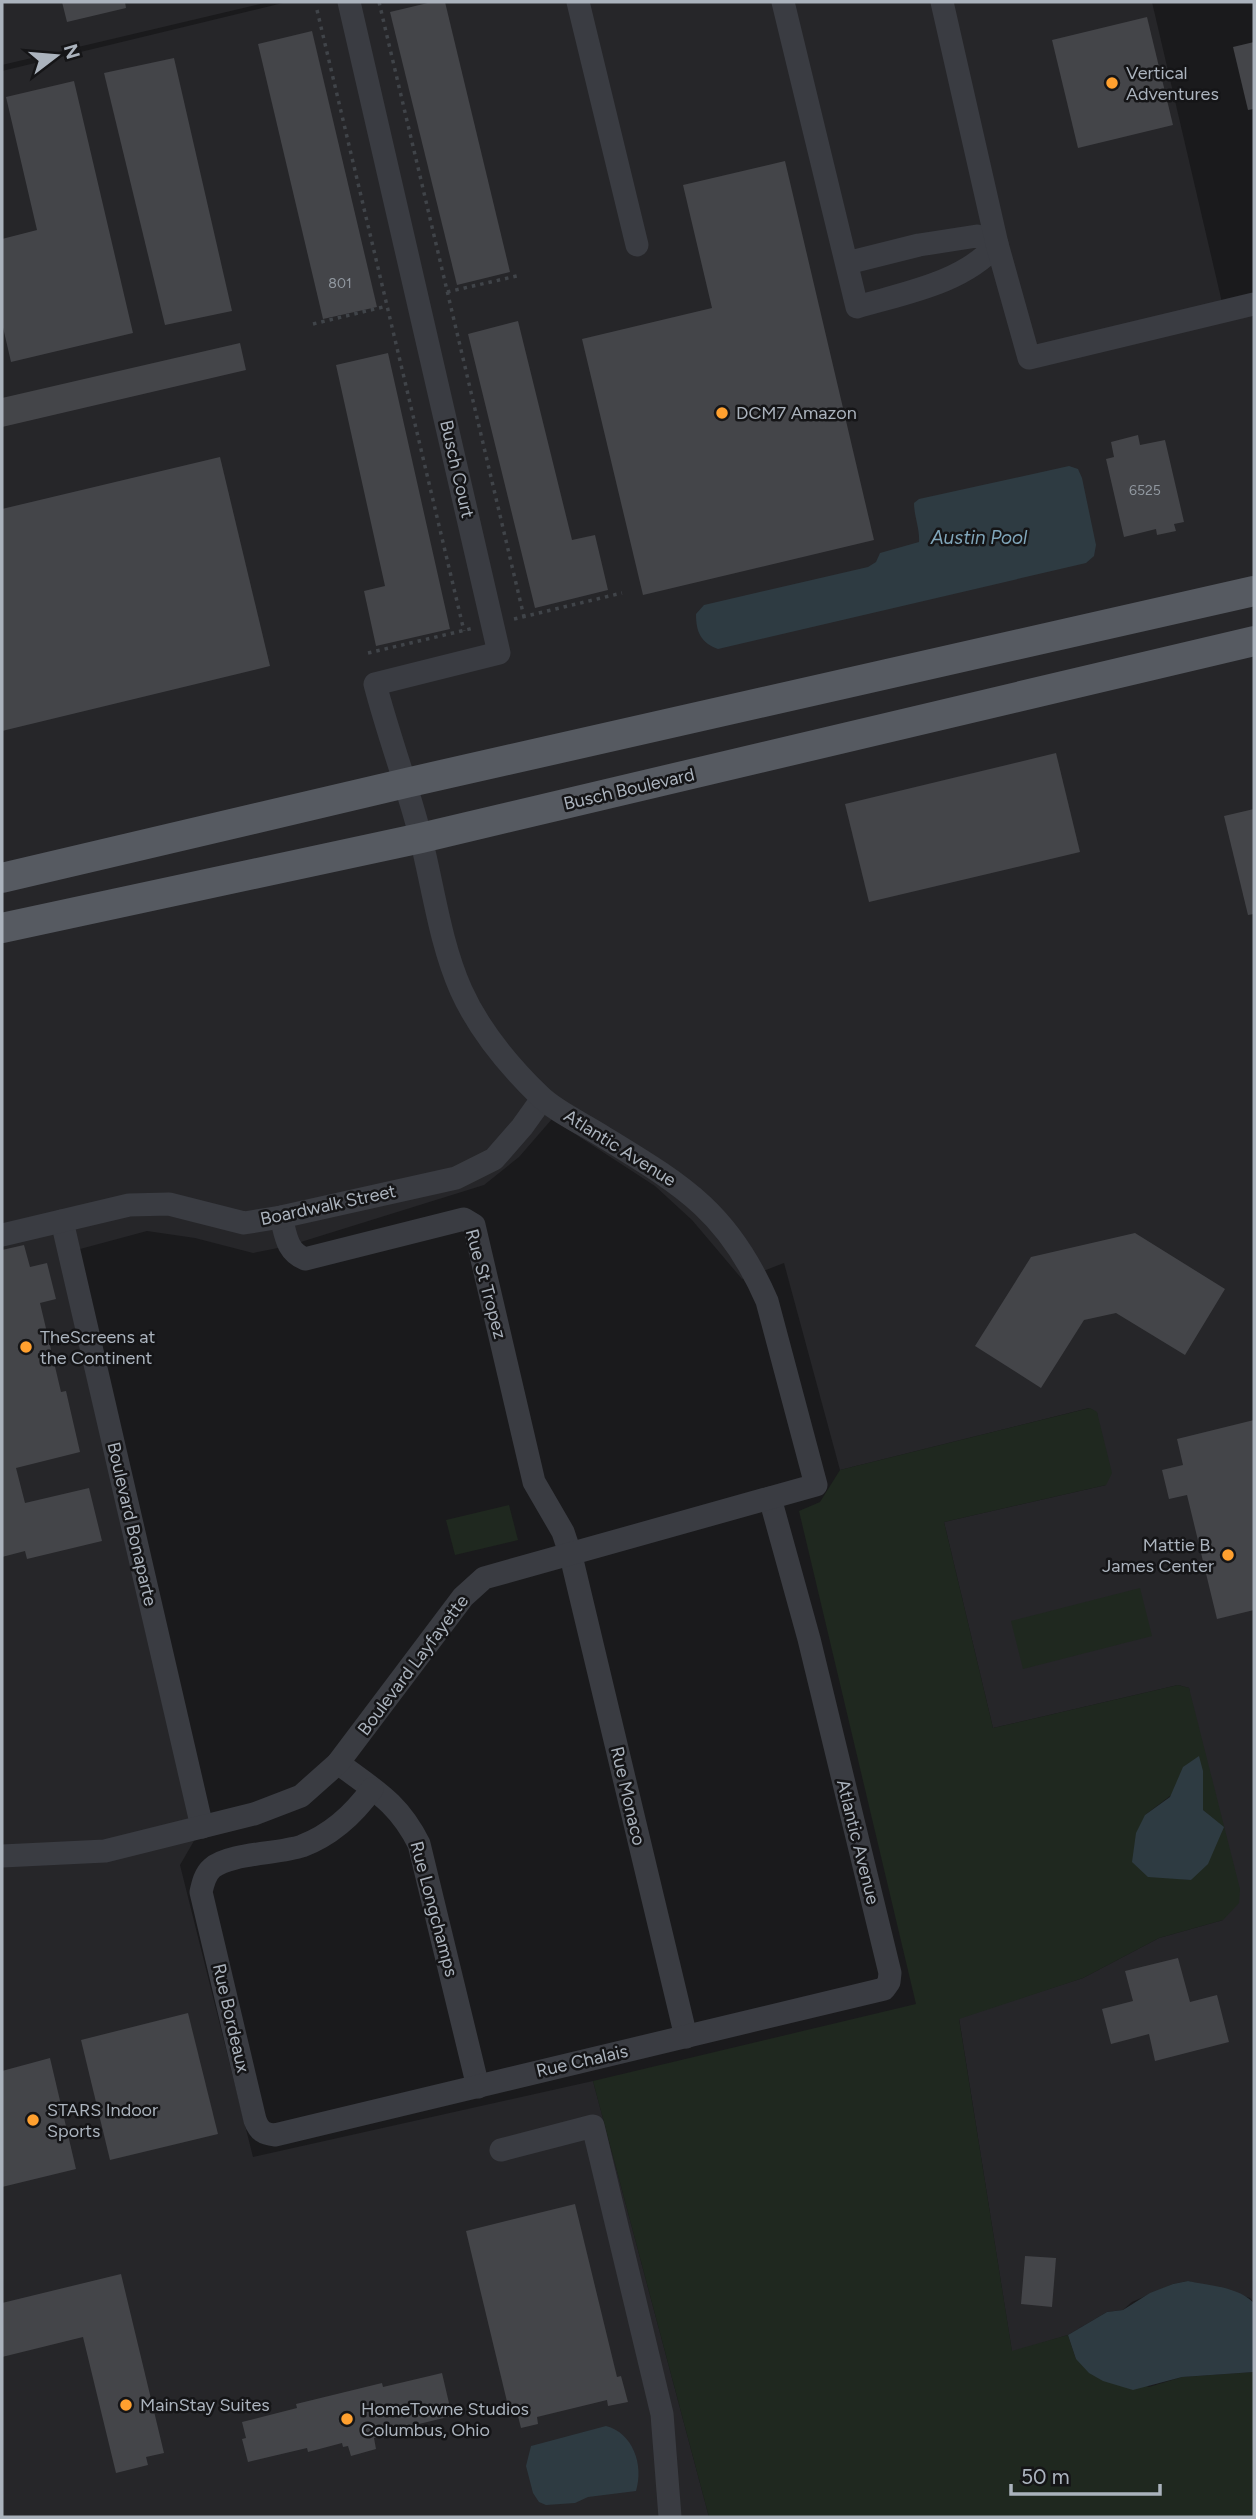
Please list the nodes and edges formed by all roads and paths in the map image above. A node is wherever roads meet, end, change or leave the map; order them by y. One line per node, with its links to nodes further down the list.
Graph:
1 (349, 2): 23 (street, Busch Court)
2 (379, 2): 11 (path)
3 (578, 2): 8 (street)
4 (783, 2): 9 (street)
5 (942, 2): 7 (street)
6 (317, 10): 13 (path)
7 (997, 244): 9 (street); 9 (street); 12 (street)
8 (637, 245)
9 (847, 263)
10 (521, 275): 11 (path)
11 (447, 292): 17 (path)
12 (1254, 304)
13 (387, 306): 14 (path); 20 (path)
14 (313, 324)
15 (1254, 591): 23 (main road)
16 (622, 593): 17 (path)
17 (524, 617): 18 (path)
18 (505, 621)
19 (482, 626): 20 (path)
20 (464, 631): 22 (path)
21 (1254, 641): 24 (main road, Busch Boulevard)
22 (368, 653)
23 (407, 783): 24 (street, Busch Court); 25 (main road)
24 (421, 838): 26 (main road, Busch Boulevard); 27 (street, Atlantic Avenue)
25 (2, 878)
26 (2, 928)
27 (542, 1099): 28 (street, Boardwalk Street); 31 (street, Atlantic Avenue)
28 (281, 1217): 29 (street, Boardwalk Street); 33 (street, Rue St Tropez)
29 (62, 1221): 30 (street, Boardwalk Street); 36 (street, Boulevard Bonaparte)
30 (2, 1235)
31 (811, 1464): 32 (street, Boulevard Layfayette)
32 (770, 1498): 33 (street, Boulevard Layfayette); 38 (street, Atlantic Avenue)
33 (570, 1556): 34 (street, Boulevard Layfayette); 38 (street, Rue Monaco)
34 (338, 1763): 35 (street, Rue Longchamps); 36 (street, Boulevard Layfayette)
35 (372, 1789): 39 (street, Rue Longchamps); 39 (street, Rue Bordeaux)
36 (202, 1827): 37 (street, Boulevard Layfayette)
37 (2, 1856)
38 (686, 2037): 39 (street, Rue Chalais)
39 (478, 2087)
40 (501, 2150): 41 (street)
41 (670, 2517)

